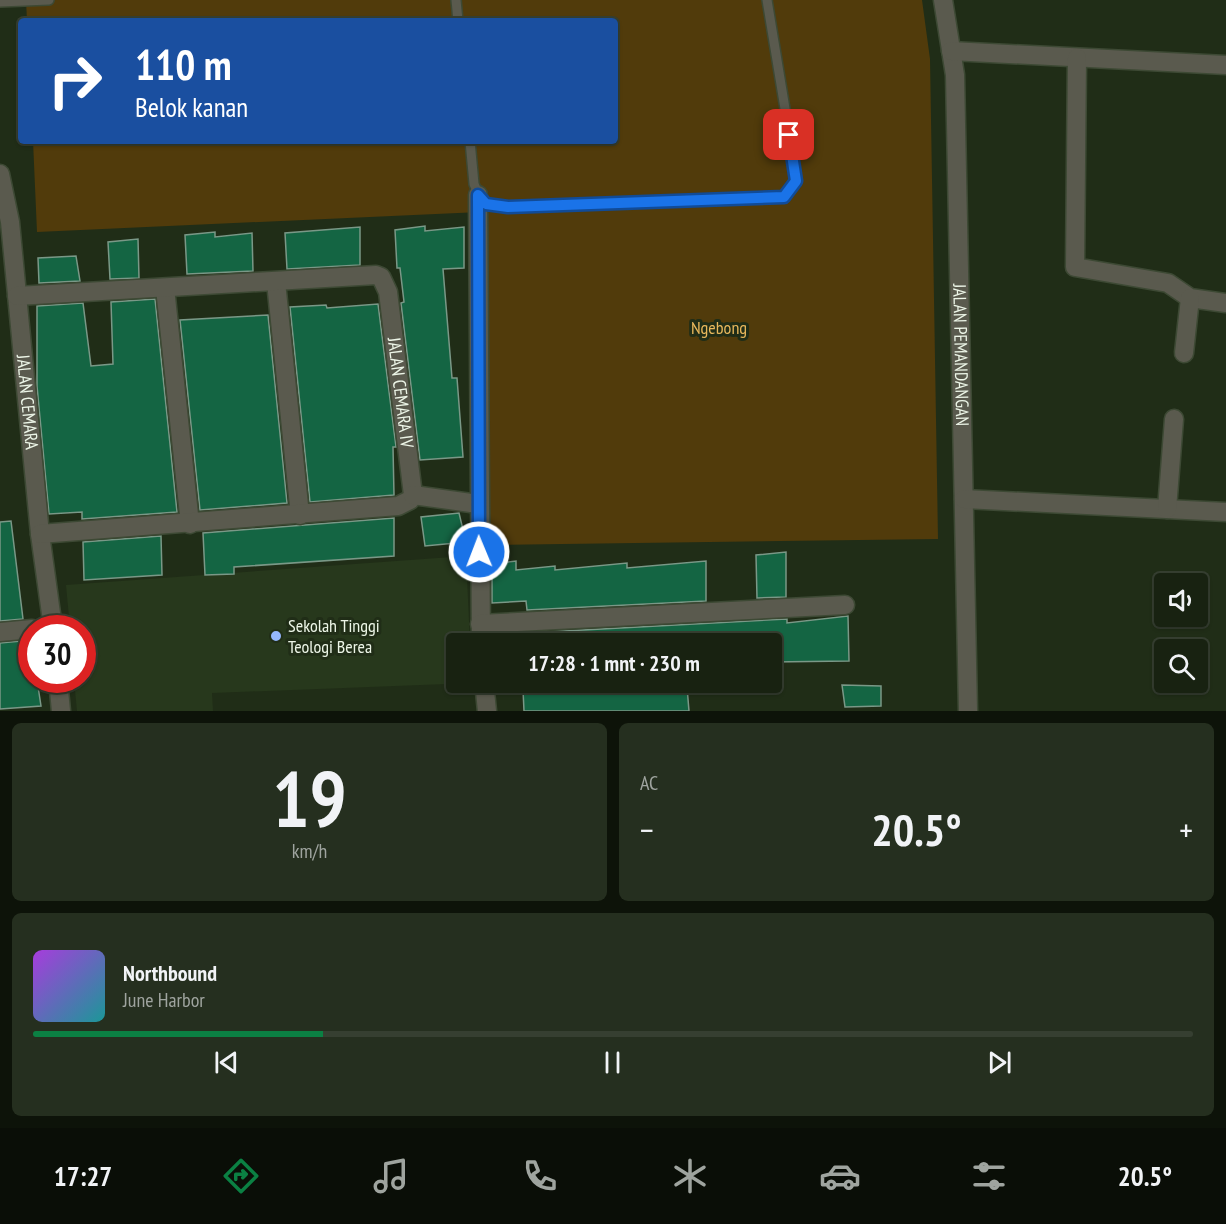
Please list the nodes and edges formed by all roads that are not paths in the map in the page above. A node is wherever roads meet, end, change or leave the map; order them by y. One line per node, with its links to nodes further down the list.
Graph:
1 (49, 0): 5 (lane)
2 (456, 0): 6 (lane)
3 (767, 0): 12 (lane)
4 (943, 0): 7 (street, JALAN PEMANDANGAN)
5 (0, 2)
6 (458, 18)
7 (951, 51): 8 (street); 22 (street, JALAN PEMANDANGAN)
8 (1077, 58): 9 (street); 17 (street)
9 (1226, 65)
10 (470, 144): 12 (lane)
11 (0, 174): 13 (street, JALAN CEMARA)
12 (478, 195): 23 (street)
13 (5, 222): 16 (street, JALAN CEMARA)
14 (276, 282): 15 (street, JALAN CEMARA IV); 21 (street, JALAN CEMARA IV); 26 (street)
15 (165, 288): 16 (street, JALAN CEMARA IV); 27 (street)
16 (17, 296): 28 (street, JALAN CEMARA)
17 (1190, 298): 18 (street); 19 (street)
18 (1226, 303)
19 (1184, 353)
20 (1174, 419): 24 (street)
21 (413, 495): 23 (street); 26 (street)
22 (964, 499): 24 (street); 39 (street, JALAN PEMANDANGAN)
23 (478, 504): 31 (street)
24 (1167, 509): 25 (street)
25 (1226, 512)
26 (300, 515): 27 (street)
27 (190, 524): 28 (street)
28 (40, 534): 30 (street, JALAN CEMARA)
29 (845, 605): 31 (street)
30 (47, 615)
31 (480, 624): 34 (street)
32 (18, 630): 33 (street)
33 (0, 632)
34 (480, 633)
35 (59, 693): 37 (street)
36 (485, 693): 38 (street)
37 (61, 711)
38 (487, 711)
39 (968, 711)

